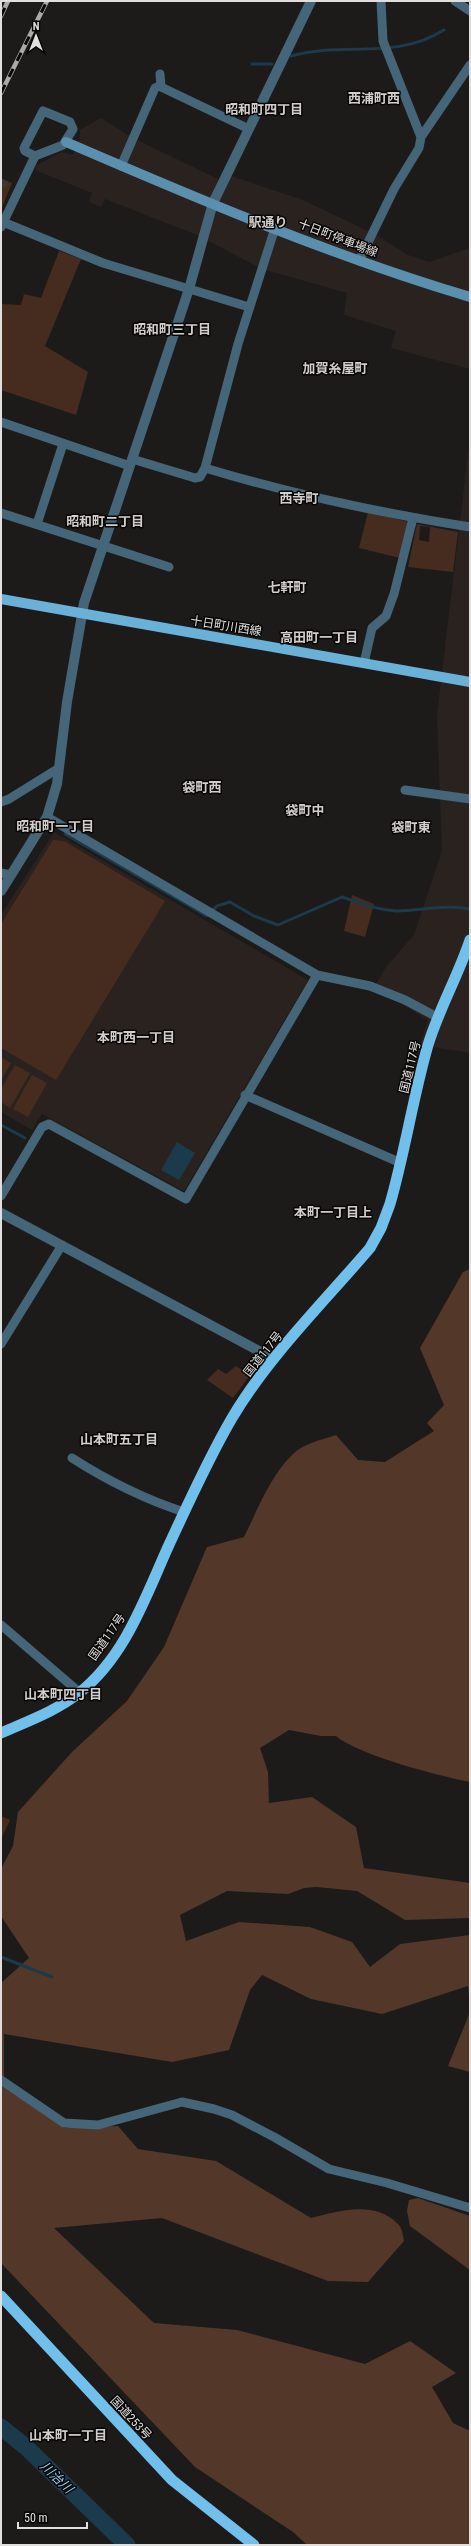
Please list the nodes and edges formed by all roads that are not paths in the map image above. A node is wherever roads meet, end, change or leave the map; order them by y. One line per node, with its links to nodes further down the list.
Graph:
1 (311, 1): 8 (street)
2 (381, 1): 9 (street)
3 (455, 1): 4 (street)
4 (470, 11)
5 (470, 65): 9 (street)
6 (160, 74): 7 (street)
7 (161, 86): 8 (street); 12 (street)
8 (249, 129): 13 (street)
9 (421, 137): 16 (street)
10 (66, 142): 11 (street); 11 (street); 12 (main road, 十日町停車場線)
11 (35, 156): 14 (street)
12 (121, 166): 13 (main road, 十日町停車場線)
13 (213, 203): 15 (main road, 十日町停車場線); 17 (street)
14 (2, 224): 17 (street)
15 (275, 228): 16 (main road, 十日町停車場線); 19 (street)
16 (359, 261): 18 (main road, 十日町停車場線)
17 (189, 290): 19 (street); 22 (street)
18 (470, 297)
19 (249, 307): 23 (street)
20 (2, 426): 21 (street)
21 (64, 444): 22 (street); 26 (street)
22 (131, 463): 23 (street); 28 (street)
23 (205, 468): 25 (street)
24 (1, 512): 26 (street)
25 (413, 518): 27 (street); 32 (street)
26 (37, 524): 28 (street)
27 (470, 527)
28 (104, 545): 29 (street); 31 (street)
29 (169, 567)
30 (1, 600): 31 (main road, 十日町川西線)
31 (81, 614): 32 (main road, 十日町川西線); 34 (street)
32 (364, 664): 33 (main road, 十日町川西線)
33 (470, 682)
34 (59, 768): 37 (street); 38 (street)
35 (405, 790): 36 (street)
36 (470, 799)
37 (1, 802)
38 (47, 818): 39 (street); 42 (street)
39 (6, 874): 40 (street)
40 (1, 891)
41 (470, 940): 43 (highway, 国道117号)
42 (317, 975): 43 (street); 44 (street)
43 (437, 1017): 45 (highway, 国道117号)
44 (245, 1095): 45 (street); 46 (street)
45 (401, 1163): 50 (highway, 国道117号)
46 (1, 1196)
47 (1, 1212): 48 (street)
48 (62, 1245): 49 (street); 50 (street)
49 (1, 1344)
50 (274, 1359): 52 (highway, 国道117号)
51 (72, 1458): 52 (street)
52 (184, 1512): 54 (highway, 国道117号)
53 (1, 1625): 54 (street)
54 (79, 1692): 55 (highway, 国道117号)
55 (1, 1733)
56 (1, 2080): 57 (street)
57 (470, 2208)
58 (1, 2296): 59 (highway, 国道253号)
59 (254, 2545)

